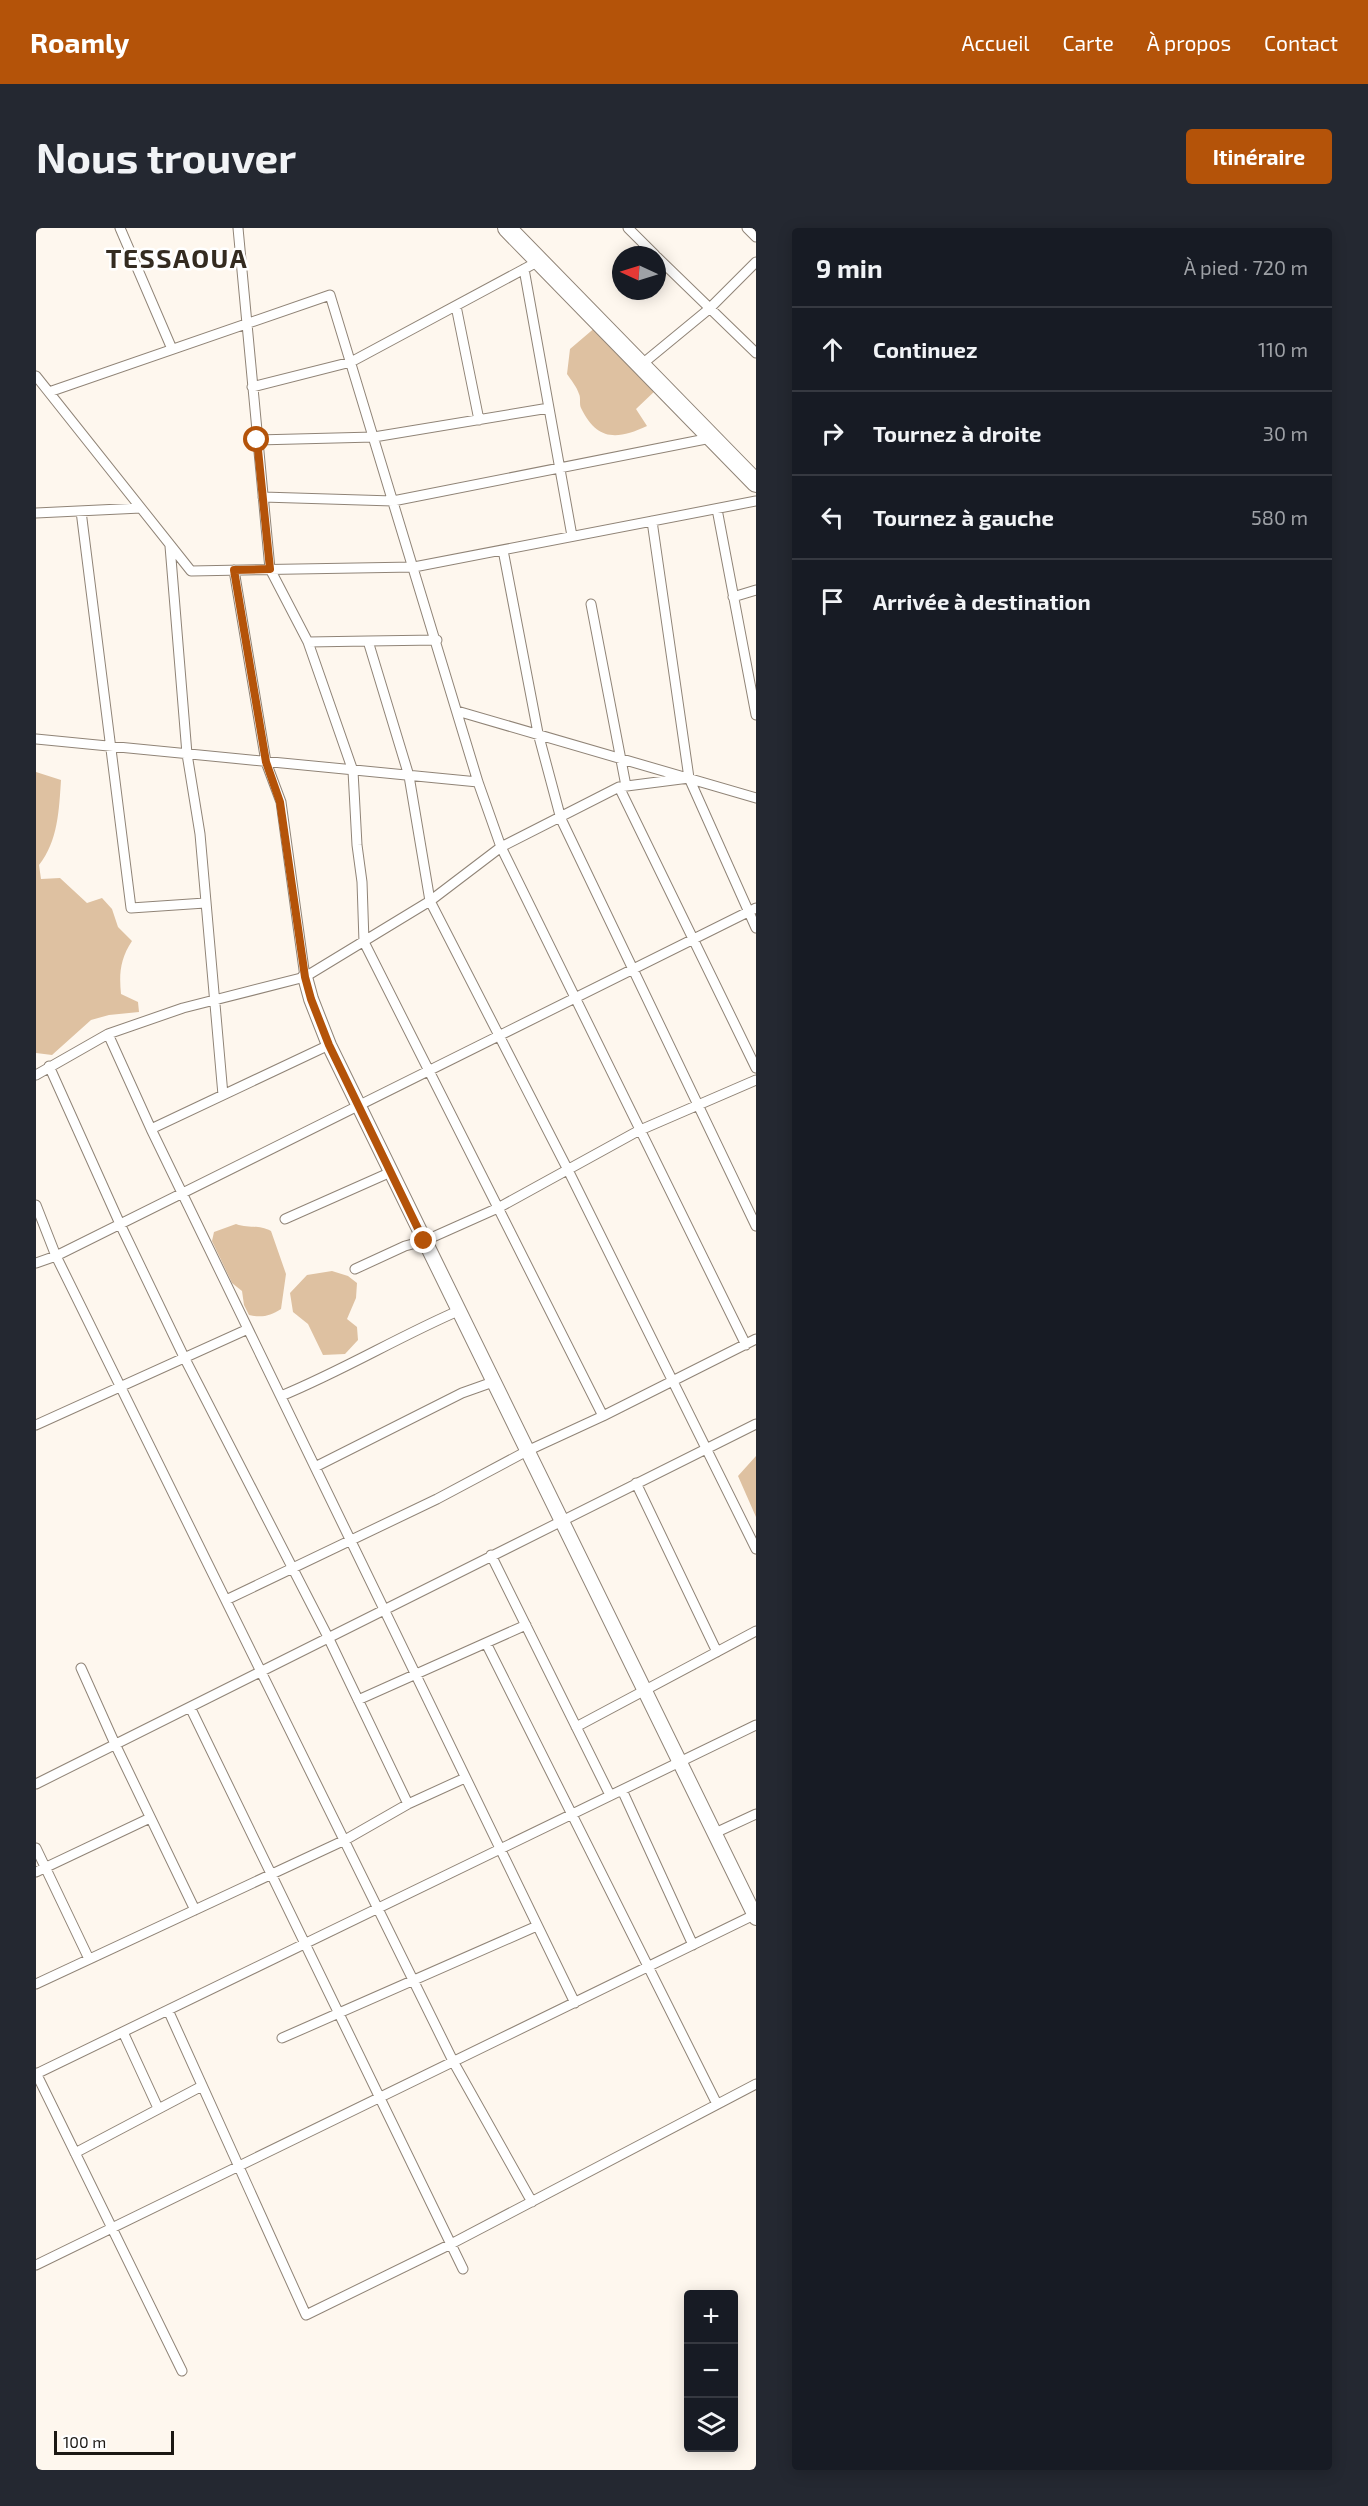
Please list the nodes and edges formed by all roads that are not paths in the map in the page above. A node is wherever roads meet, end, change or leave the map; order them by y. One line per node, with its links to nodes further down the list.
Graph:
1 (120, 228): 14 (street)
2 (238, 228): 13 (street)
3 (507, 228): 9 (highway)
4 (628, 228): 7 (street)
5 (747, 228): 6 (street)
6 (756, 237)
7 (646, 246)
8 (756, 262): 12 (street)
9 (532, 265): 11 (street); 17 (highway); 21 (street)
10 (666, 266): 12 (street)
11 (456, 306): 16 (street); 22 (street)
12 (709, 309): 15 (street); 17 (street)
13 (247, 324): 14 (street); 16 (street); 19 (street)
14 (172, 350): 20 (street)
15 (756, 354)
16 (351, 362): 19 (street); 23 (street)
17 (641, 365): 24 (highway)
18 (36, 376): 20 (street)
19 (252, 387): 25 (street)
20 (49, 392): 31 (street)
21 (549, 408): 22 (street); 26 (street)
22 (479, 420): 23 (street)
23 (374, 437): 25 (street); 29 (street)
24 (711, 438): 26 (street); 27 (highway)
25 (257, 440): 28 (street)
26 (559, 468): 29 (street); 36 (street)
27 (756, 483)
28 (262, 497): 29 (street); 40 (street)
29 (393, 501): 39 (street)
30 (756, 501): 32 (street)
31 (141, 508): 33 (street); 37 (street)
32 (717, 508): 35 (street); 43 (street)
33 (81, 511): 34 (street); 53 (street)
34 (36, 513)
35 (652, 521): 36 (street); 59 (street)
36 (572, 536): 38 (street)
37 (170, 546): 41 (street); 54 (street)
38 (503, 549): 39 (street); 51 (street)
39 (414, 567): 40 (street); 45 (street)
40 (270, 569): 41 (street); 47 (street)
41 (234, 570): 56 (street)
42 (756, 590): 43 (street)
43 (734, 597): 48 (street)
44 (591, 604): 55 (street)
45 (437, 640): 46 (street); 49 (street)
46 (368, 641): 47 (street); 58 (street)
47 (308, 642): 57 (street)
48 (751, 666): 50 (street)
49 (457, 711): 51 (street); 60 (street)
50 (756, 715)
51 (538, 734): 55 (street); 63 (street)
52 (36, 737): 53 (street)
53 (112, 746): 54 (street); 66 (street)
54 (187, 754): 56 (street); 66 (street)
55 (621, 758): 59 (street); 61 (street)
56 (266, 762): 57 (street); 72 (street)
57 (353, 771): 58 (street); 70 (street)
58 (409, 776): 60 (street); 65 (street)
59 (689, 778): 61 (street); 62 (street); 67 (street)
60 (478, 782): 64 (street)
61 (623, 787): 63 (street); 69 (street)
62 (756, 798)
63 (561, 819): 64 (street); 71 (street)
64 (501, 848): 65 (street); 73 (street)
65 (430, 901): 70 (street); 76 (street)
66 (204, 903): 74 (street)
67 (752, 910): 68 (street); 69 (street)
68 (756, 928)
69 (693, 939): 71 (street); 79 (street)
70 (364, 942): 72 (street); 80 (street)
71 (632, 970): 73 (street); 85 (street)
72 (305, 977): 74 (street); 77 (street)
73 (575, 997): 76 (street); 87 (street)
74 (214, 1001): 75 (street); 83 (street)
75 (108, 1034): 78 (street); 86 (street)
76 (498, 1036): 80 (street); 88 (street)
77 (329, 1045): 83 (street); 84 (street)
78 (49, 1066): 81 (street); 94 (street)
79 (756, 1068)
80 (430, 1070): 84 (street); 92 (street)
81 (36, 1076)
82 (756, 1080): 85 (street)
83 (223, 1095): 86 (street)
84 (359, 1105): 89 (street); 90 (street)
85 (699, 1105): 87 (street); 95 (street)
86 (151, 1129): 90 (street)
87 (640, 1130): 88 (street); 103 (street)
88 (568, 1170): 92 (street); 106 (street)
89 (391, 1172): 93 (street); 96 (street)
90 (182, 1192): 94 (street); 101 (street)
91 (36, 1205): 97 (street)
92 (498, 1208): 96 (street); 109 (street)
93 (285, 1219)
94 (120, 1224): 97 (street); 104 (street)
95 (756, 1226)
96 (424, 1241): 99 (street); 100 (street)
97 (56, 1256): 98 (street); 107 (street)
98 (36, 1263)
99 (355, 1269)
100 (458, 1311): 105 (street); 108 (street)
101 (248, 1329): 104 (street); 108 (street)
102 (756, 1339): 103 (street)
103 (746, 1345): 106 (street)
104 (184, 1357): 107 (street); 120 (street)
105 (493, 1382): 113 (street); 114 (street)
106 (672, 1382): 109 (street); 112 (street)
107 (121, 1385): 111 (street); 121 (street)
108 (280, 1396): 114 (street)
109 (603, 1416): 113 (street)
110 (756, 1424): 112 (street)
111 (36, 1425)
112 (706, 1449): 115 (street); 118 (street)
113 (527, 1451): 116 (street); 117 (street)
114 (315, 1467): 117 (street)
115 (636, 1483): 116 (street); 127 (street)
116 (561, 1520): 119 (street); 131 (street)
117 (350, 1540): 120 (street); 122 (street)
118 (756, 1548)
119 (491, 1555): 122 (street); 123 (street)
120 (292, 1568): 121 (street); 125 (street)
121 (226, 1600): 129 (street)
122 (384, 1609): 125 (street); 130 (street)
123 (526, 1625): 126 (street); 135 (street)
124 (756, 1631): 127 (street)
125 (328, 1637): 129 (street); 132 (street)
126 (486, 1643): 130 (street); 143 (street)
127 (717, 1652): 131 (street)
128 (81, 1668): 136 (street)
129 (261, 1671): 133 (street); 147 (street)
130 (416, 1674): 132 (street); 138 (street)
131 (645, 1690): 135 (street); 137 (street)
132 (358, 1700): 142 (street)
133 (190, 1707): 136 (street); 151 (street)
134 (756, 1725): 137 (street)
135 (576, 1727): 141 (street)
136 (115, 1744): 139 (street); 145 (street)
137 (680, 1762): 140 (street); 146 (street)
138 (465, 1778): 142 (street); 149 (street)
139 (36, 1784)
140 (622, 1790): 141 (street); 157 (street)
141 (610, 1796): 143 (street)
142 (408, 1804): 147 (street)
143 (572, 1814): 149 (street); 159 (street)
144 (756, 1814): 146 (street)
145 (150, 1818): 150 (street); 153 (street)
146 (715, 1833): 154 (street)
147 (345, 1840): 151 (street); 152 (street)
148 (36, 1848): 150 (street)
149 (500, 1849): 152 (street); 155 (street)
150 (41, 1870): 158 (street)
151 (271, 1874): 153 (street); 156 (street)
152 (379, 1908): 156 (street); 160 (street)
153 (195, 1910): 158 (street)
154 (756, 1915): 157 (street)
155 (537, 1926): 160 (street); 162 (street)
156 (305, 1944): 163 (street); 164 (street)
157 (693, 1945): 159 (street)
158 (88, 1959): 161 (street)
159 (648, 1967): 162 (street); 172 (street)
160 (413, 1979): 164 (street); 167 (street)
161 (36, 1984)
162 (575, 2003): 167 (street)
163 (168, 2010): 165 (street); 170 (street)
164 (339, 2013): 166 (street); 171 (street)
165 (123, 2032): 168 (street); 173 (street)
166 (282, 2038)
167 (454, 2063): 171 (street); 176 (street)
168 (36, 2074): 174 (street)
169 (756, 2084): 172 (street)
170 (202, 2086): 173 (street); 175 (street)
171 (380, 2099): 175 (street); 178 (street)
172 (717, 2104): 176 (street)
173 (158, 2108): 174 (street)
174 (75, 2153): 177 (street)
175 (238, 2168): 177 (street); 178 (street)
176 (532, 2202): 178 (street)
177 (112, 2229): 179 (street); 181 (street)
178 (451, 2244): 180 (street)
179 (37, 2262)
180 (463, 2269)
181 (182, 2371)

